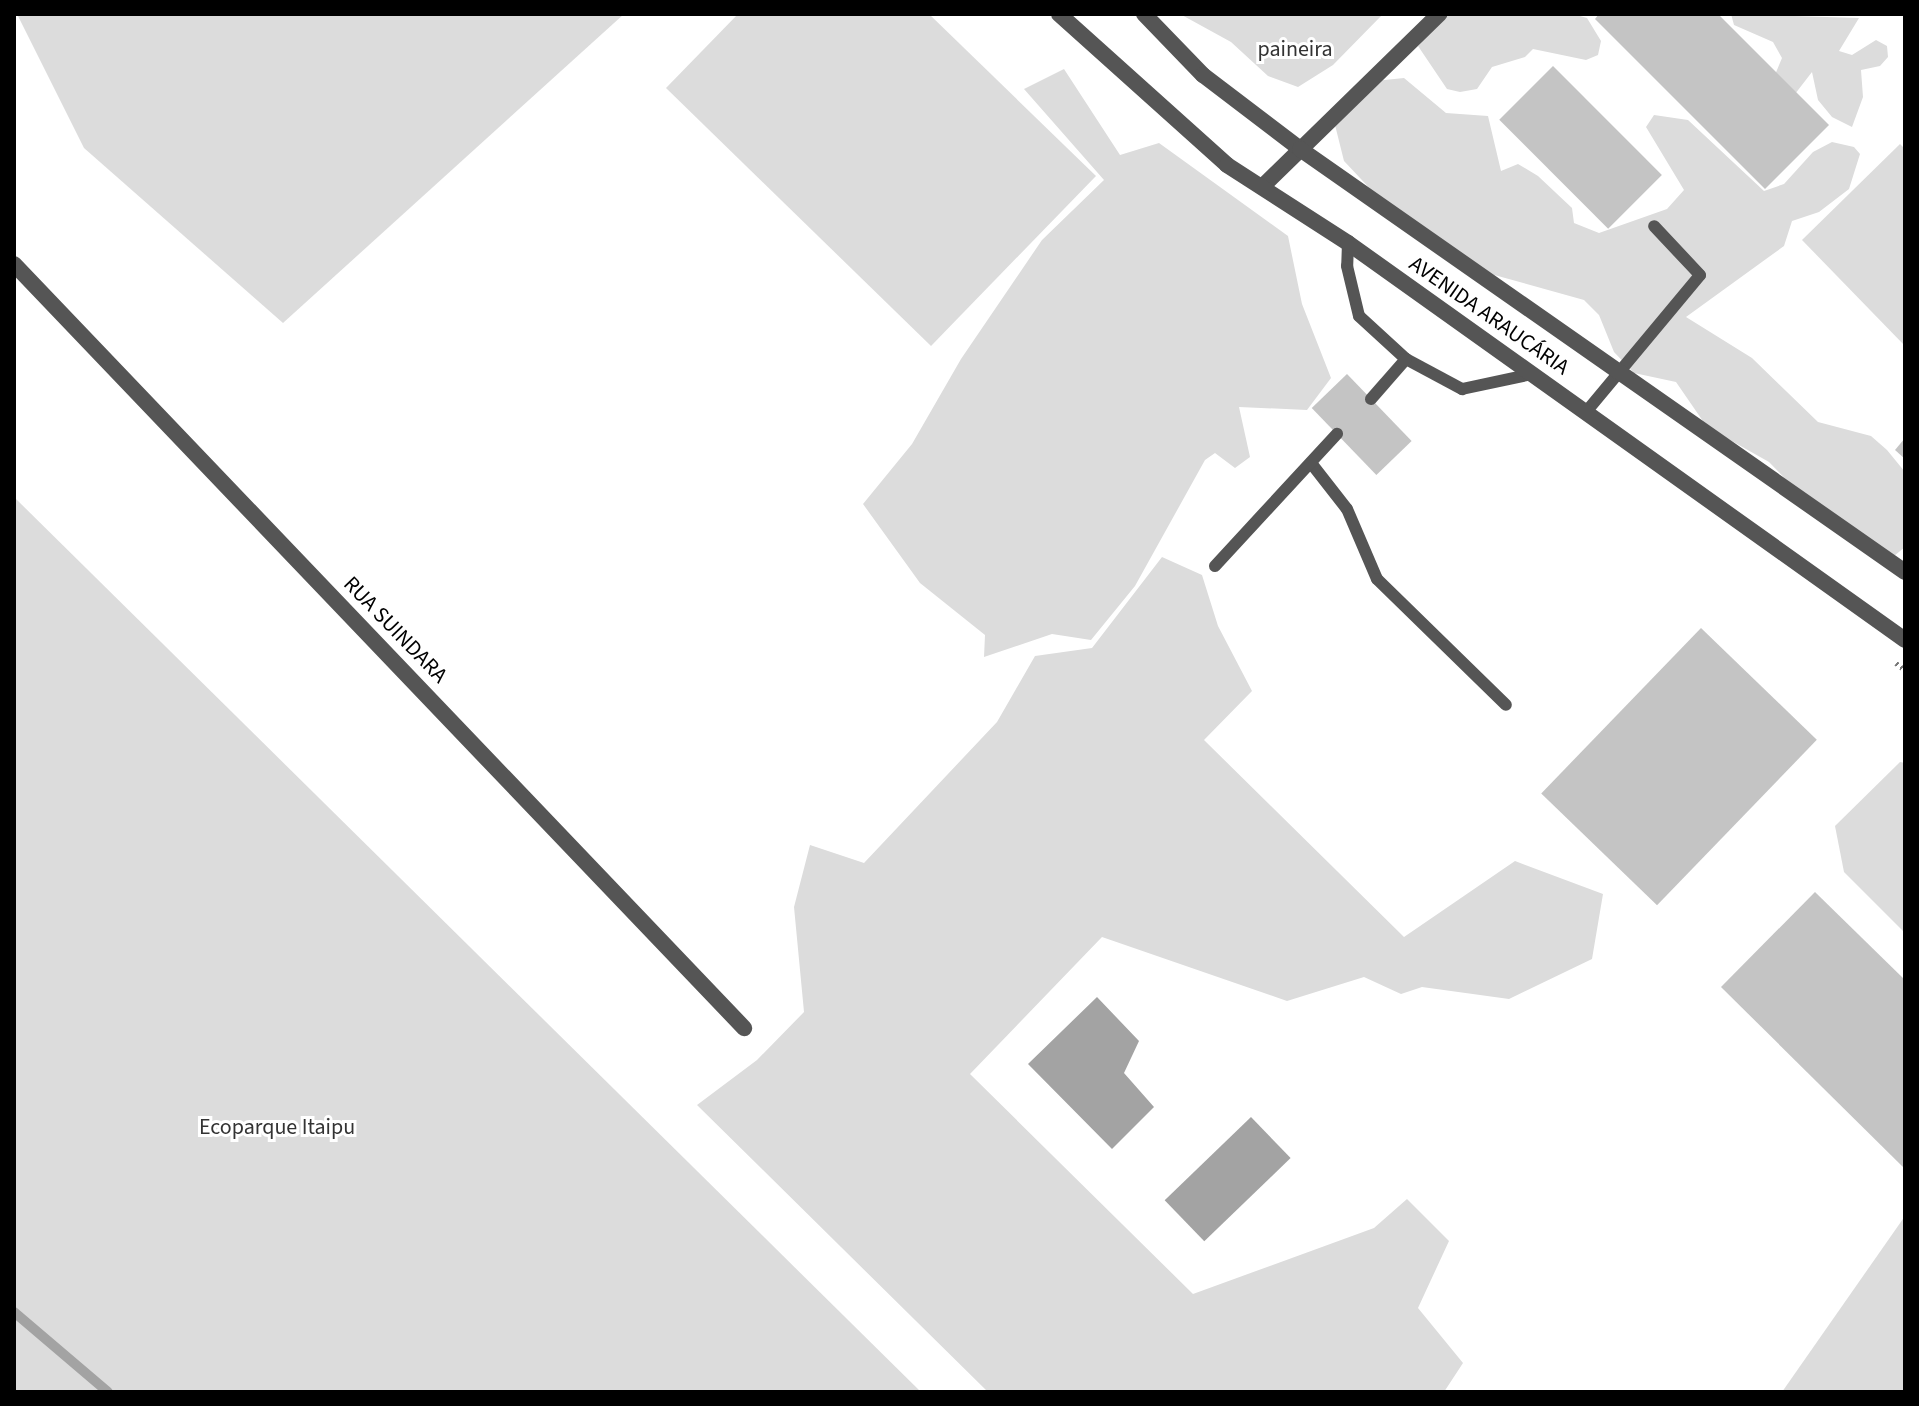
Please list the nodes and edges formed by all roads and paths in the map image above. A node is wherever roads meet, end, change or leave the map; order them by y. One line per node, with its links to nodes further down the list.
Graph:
1 (1059, 14): 5 (street, AVENIDA ARAUCÁRIA)
2 (1144, 14): 4 (street, AVENIDA ARAUCÁRIA)
3 (1439, 14): 4 (street)
4 (1300, 149): 5 (street); 10 (street, AVENIDA ARAUCÁRIA)
5 (1262, 187): 7 (street, AVENIDA ARAUCÁRIA)
6 (1654, 226): 10 (lane)
7 (1348, 243): 9 (lane); 11 (street, AVENIDA ARAUCÁRIA)
8 (14, 264): 20 (street, RUA SUINDARA)
9 (1406, 359): 11 (lane); 12 (lane)
10 (1616, 370): 13 (lane); 17 (street, AVENIDA ARAUCÁRIA)
11 (1532, 374): 13 (street, AVENIDA ARAUCÁRIA)
12 (1371, 399)
13 (1586, 412): 18 (street, AVENIDA ARAUCÁRIA)
14 (1337, 434): 15 (lane)
15 (1311, 463): 16 (lane); 19 (lane)
16 (1215, 566)
17 (1905, 572)
18 (1905, 640)
19 (1506, 705)
20 (744, 1028)

